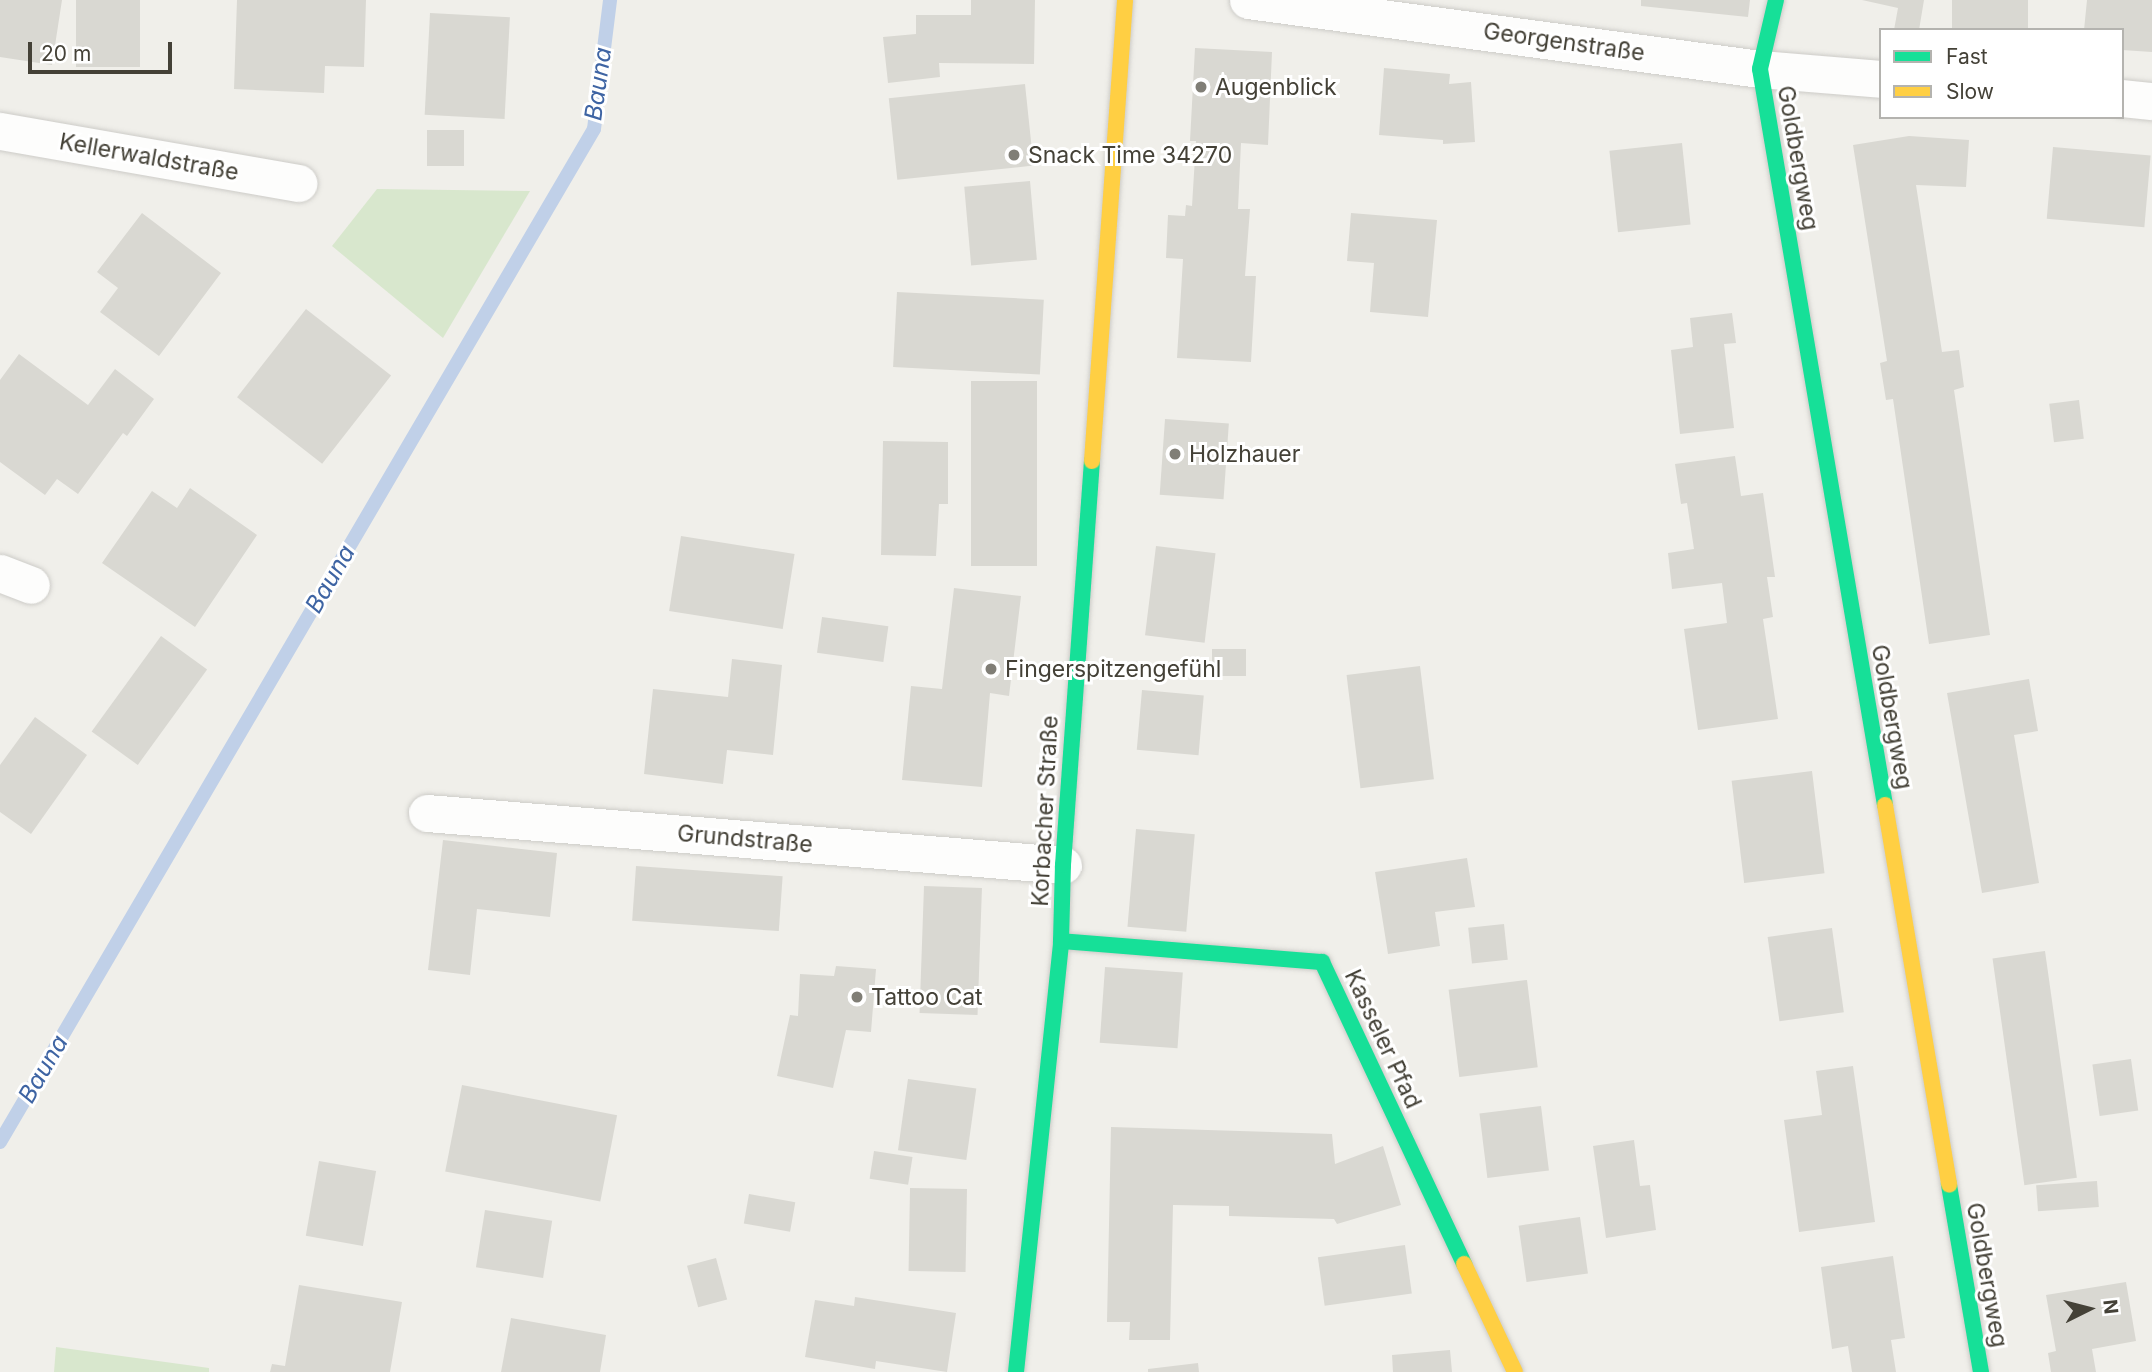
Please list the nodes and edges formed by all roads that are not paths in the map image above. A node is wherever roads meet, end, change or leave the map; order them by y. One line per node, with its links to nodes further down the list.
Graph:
1 (1125, 0): 11 (street, Korbacher Straße)
2 (1248, 0): 4 (street, Georgenstraße)
3 (1776, 0): 4 (street)
4 (1760, 69): 5 (street, Georgenstraße); 15 (street, Goldbergweg)
5 (1879, 79)
6 (2124, 99): 7 (street)
7 (2152, 101)
8 (0, 131): 9 (street, Kellerwaldstraße)
9 (298, 184)
10 (427, 813): 11 (street, Grundstraße)
11 (1063, 865): 12 (street, Korbacher Straße)
12 (1061, 941): 13 (street, Korbacher Straße); 14 (street, Kasseler Pfad)
13 (1016, 1372)
14 (1515, 1372)
15 (1981, 1372)

